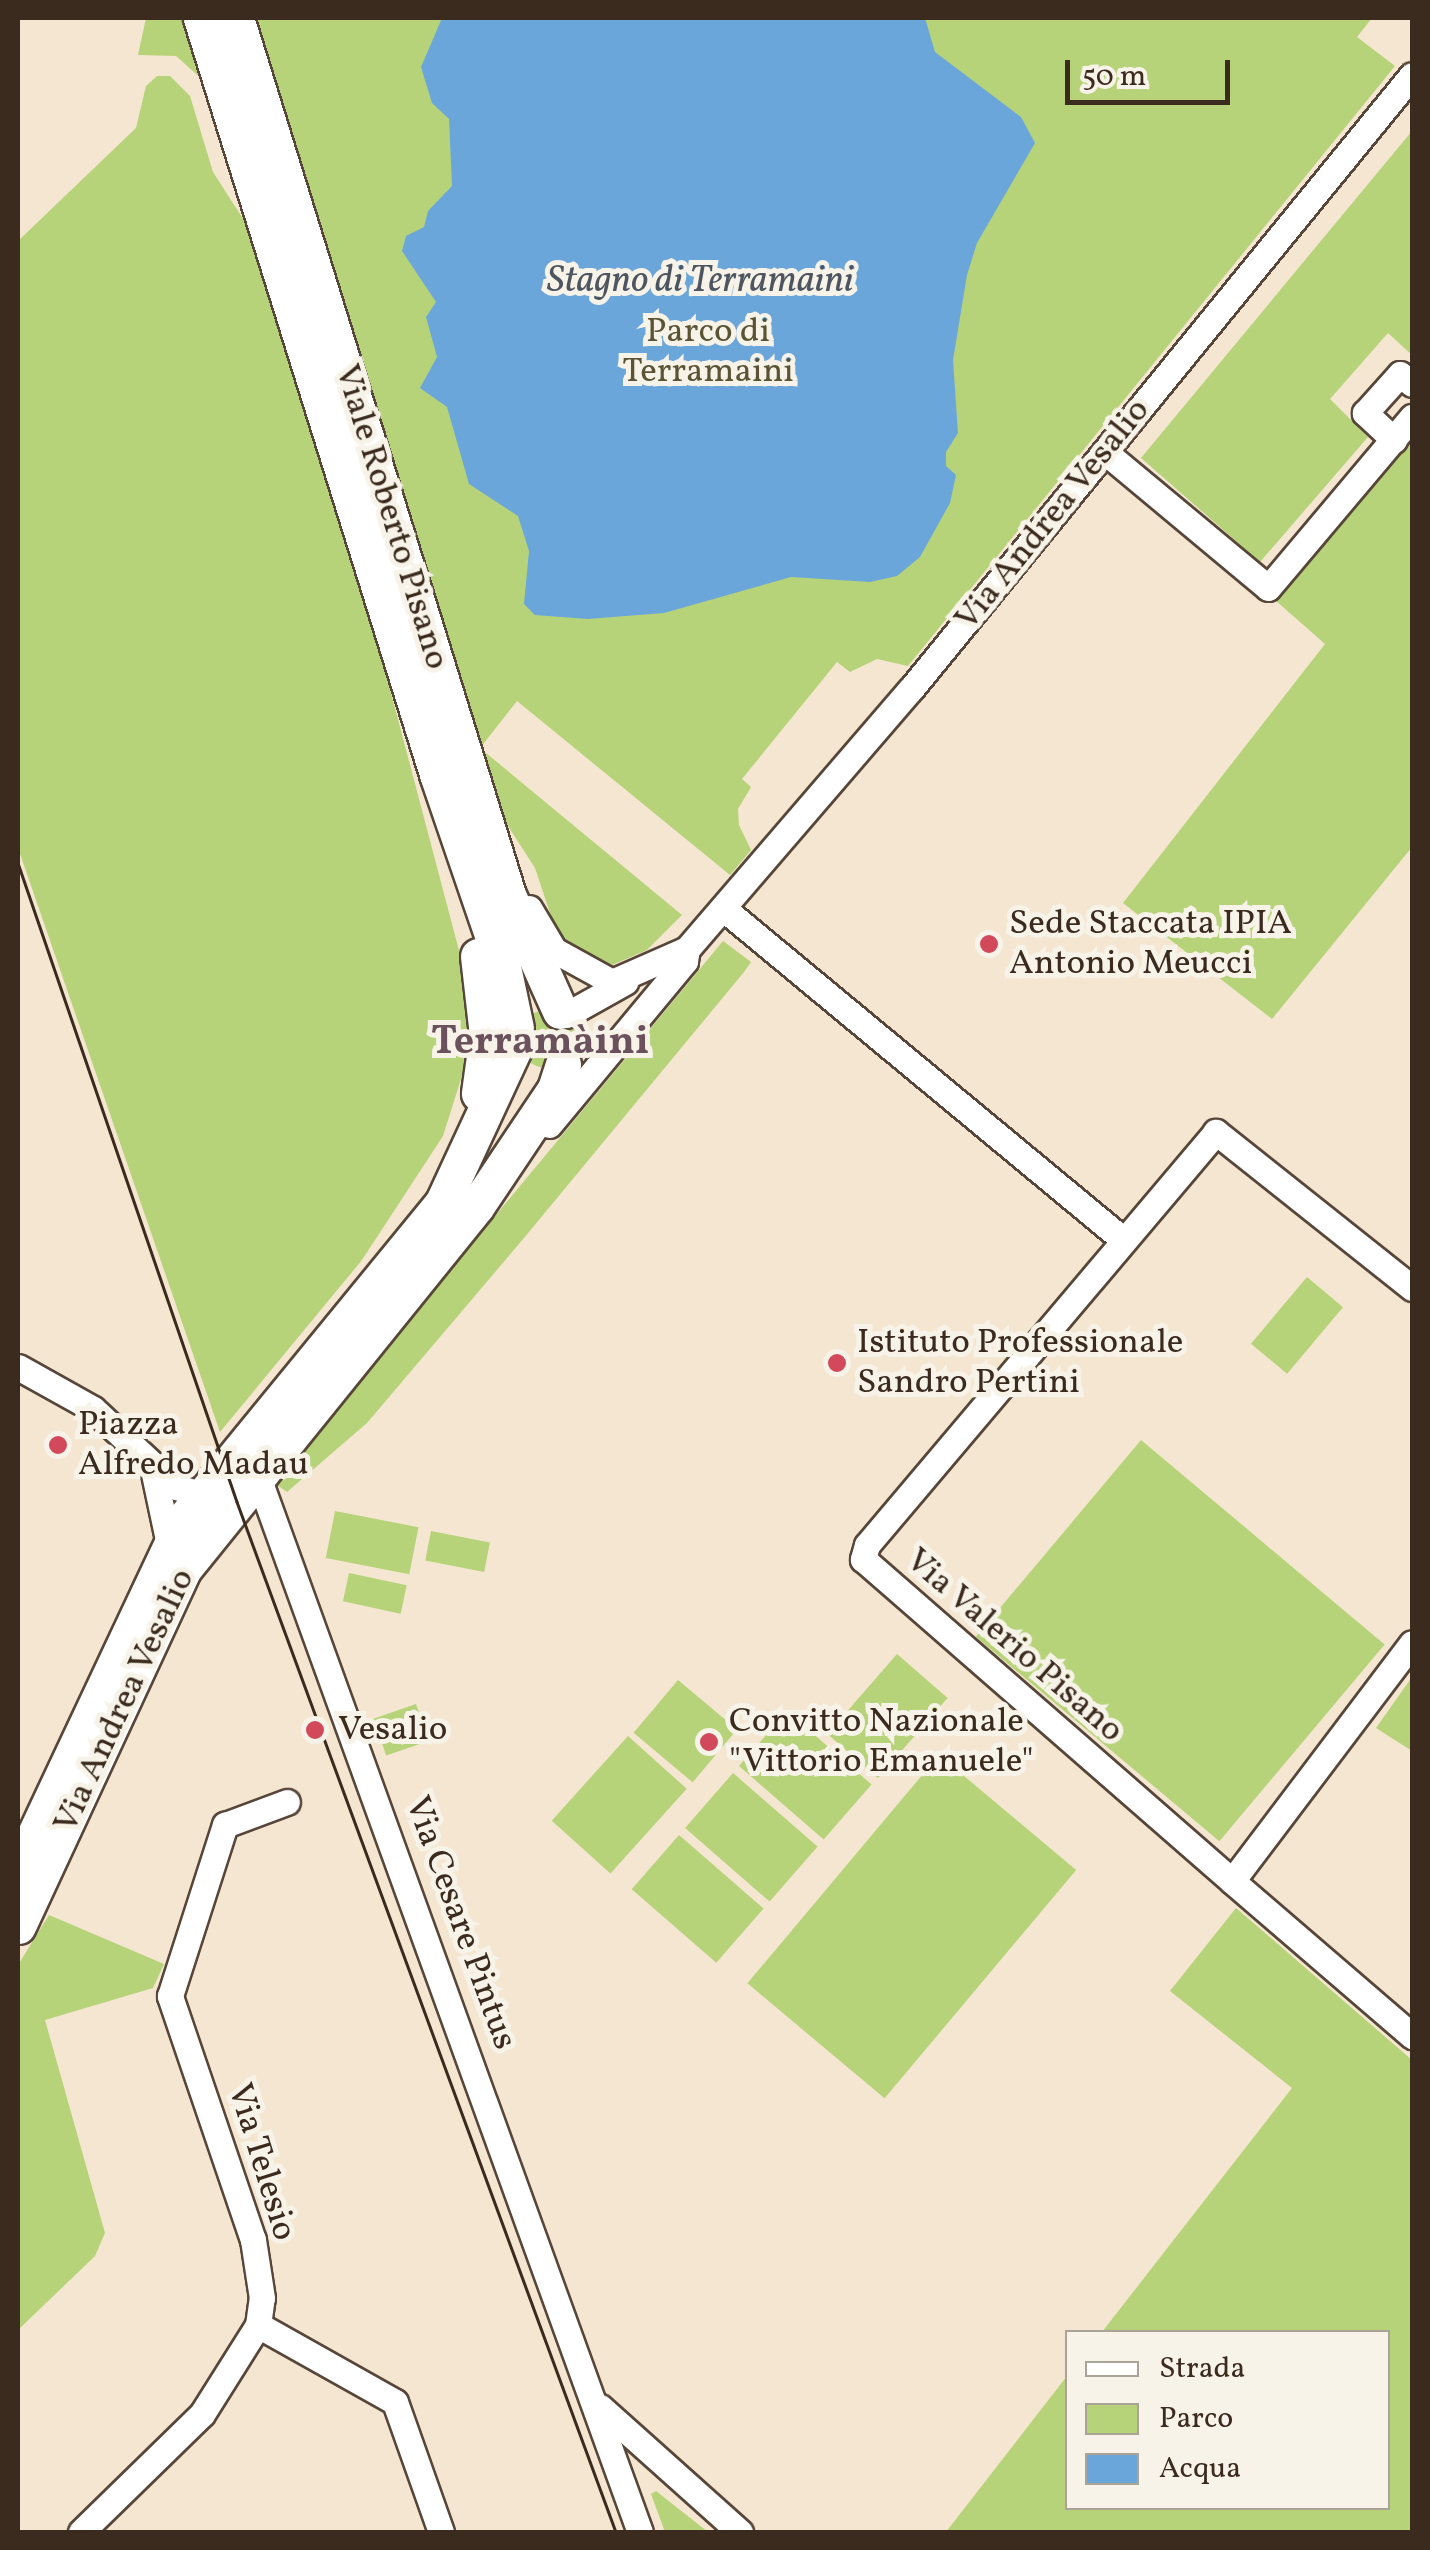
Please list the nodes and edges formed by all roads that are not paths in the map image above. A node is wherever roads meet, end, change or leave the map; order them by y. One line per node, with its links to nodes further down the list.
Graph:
1 (201, 18): 8 (main road, Viale Roberto Pisano)
2 (236, 18): 9 (main road, Viale Roberto Pisano)
3 (1412, 75): 7 (street, Via Andrea Vesalio)
4 (1412, 384): 6 (street)
5 (1412, 418): 6 (street)
6 (1394, 440): 7 (street)
7 (1105, 452): 10 (street, Via Andrea Vesalio)
8 (436, 774): 13 (main road, Viale Roberto Pisano); 15 (main road, Viale Roberto Pisano)
9 (498, 862): 12 (street); 14 (main road, Viale Roberto Pisano)
10 (724, 909): 11 (street, Via Andrea Vesalio); 19 (street)
11 (687, 950): 12 (street, Via Andrea Vesalio); 16 (street, Via Andrea Vesalio)
12 (629, 980): 14 (street, Via Andrea Vesalio)
13 (485, 995): 20 (main road, Via Andrea Vesalio)
14 (563, 1014): 15 (main road); 17 (main road)
15 (515, 1038): 17 (main road); 20 (main road, Via Andrea Vesalio)
16 (615, 1044): 17 (street); 18 (street, Via Andrea Vesalio)
17 (567, 1061): 18 (main road, Via Andrea Vesalio)
18 (476, 1207): 24 (main road, Via Andrea Vesalio)
19 (1121, 1238): 21 (street, Via Valerio Pisano); 30 (street, Via Valerio Pisano)
20 (402, 1251): 25 (main road, Via Andrea Vesalio)
21 (1412, 1288)
22 (18, 1368): 23 (street)
23 (153, 1469): 25 (street); 26 (street)
24 (258, 1478): 31 (main road, Via Andrea Vesalio); 34 (street, Via Cesare Pintus)
25 (203, 1496): 26 (main road, Via Andrea Vesalio)
26 (169, 1544): 29 (main road, Via Andrea Vesalio)
27 (1412, 1643): 30 (street)
28 (287, 1802): 33 (street, Via Telesio)
29 (18, 1870)
30 (1232, 1881): 32 (street)
31 (18, 1926)
32 (1412, 2036)
33 (258, 2325): 37 (street); 38 (street)
34 (592, 2394): 35 (street, Via Cesare Pintus); 36 (street, Via Cesare Pintus)
35 (662, 2468): 36 (street); 40 (street, Via Cesare Pintus)
36 (627, 2496): 39 (street, Via Cesare Pintus)
37 (82, 2532)
38 (441, 2532)
39 (640, 2532)
40 (740, 2532)

